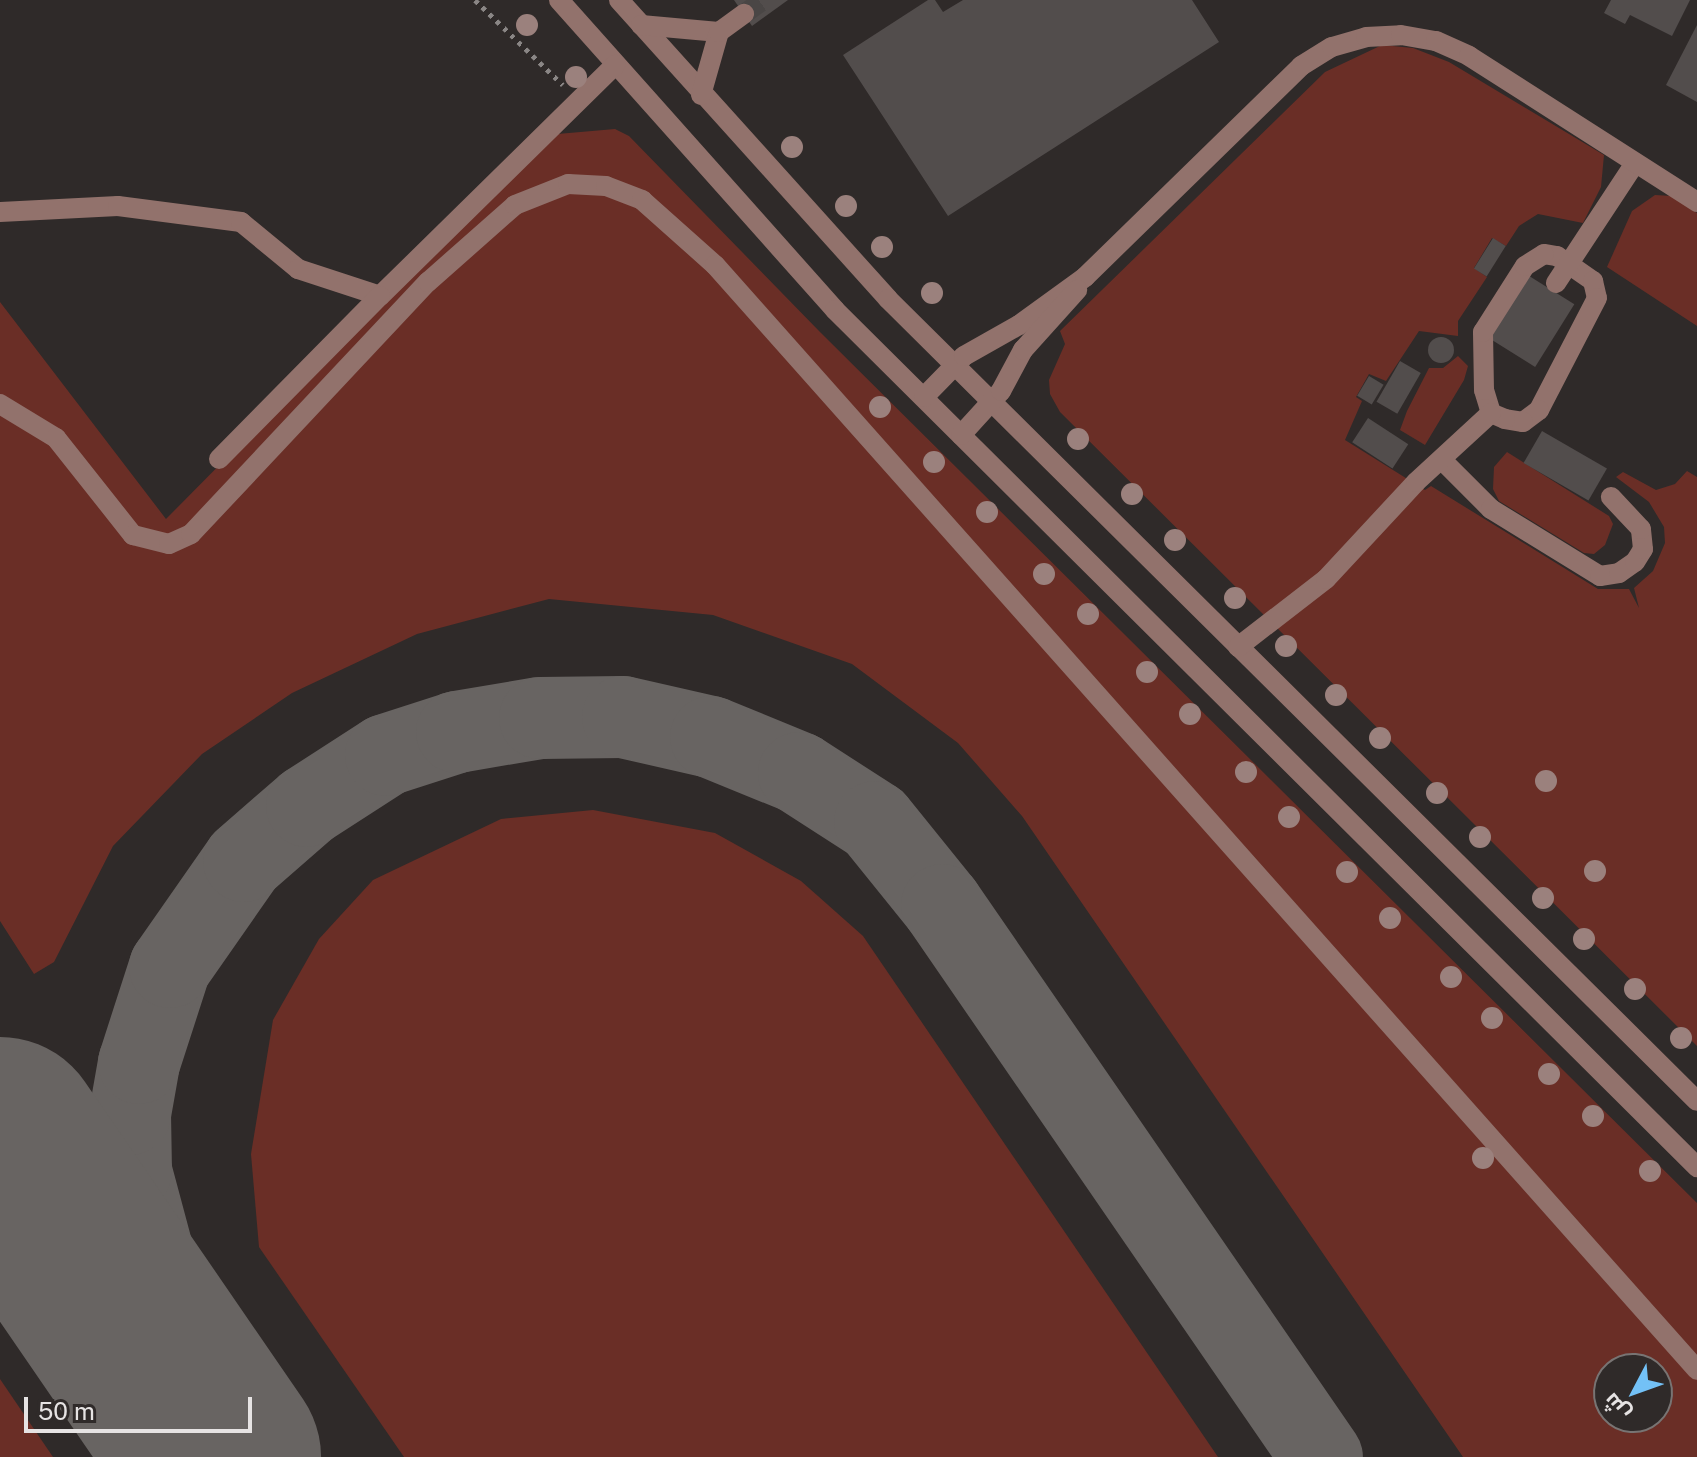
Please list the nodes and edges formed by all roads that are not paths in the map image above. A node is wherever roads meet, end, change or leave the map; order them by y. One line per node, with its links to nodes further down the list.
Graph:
1 (559, 0): 6 (street)
2 (619, 0): 4 (street)
3 (744, 14): 5 (street)
4 (641, 25): 5 (street); 7 (street)
5 (719, 32): 7 (street)
6 (615, 65): 14 (street); 16 (street)
7 (701, 95): 15 (street)
8 (1635, 163): 9 (street); 11 (street); 12 (street)
9 (1697, 202)
10 (0, 212): 14 (street)
11 (1570, 263): 13 (street); 19 (street); 19 (street)
12 (1085, 277): 15 (street); 17 (street)
13 (1556, 283)
14 (380, 296): 21 (street)
15 (954, 365): 16 (street); 17 (street)
16 (924, 397): 20 (street)
17 (992, 403): 20 (street); 24 (street)
18 (0, 404): 27 (street)
19 (1491, 413): 22 (street)
20 (961, 435): 26 (street)
21 (219, 459)
22 (1443, 461): 23 (street); 24 (street)
23 (1611, 497)
24 (1238, 647): 25 (street)
25 (1697, 1101)
26 (1697, 1167)
27 (1697, 1370)

